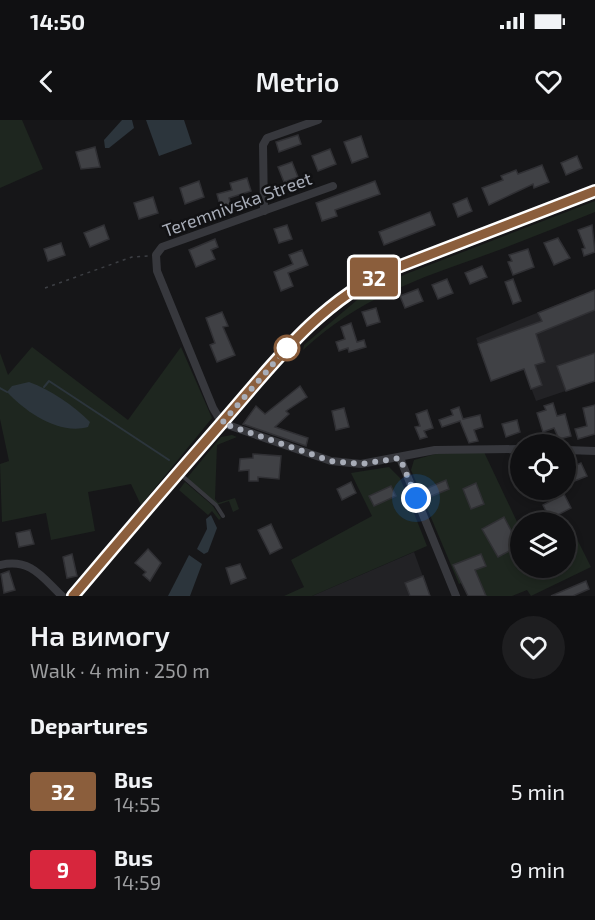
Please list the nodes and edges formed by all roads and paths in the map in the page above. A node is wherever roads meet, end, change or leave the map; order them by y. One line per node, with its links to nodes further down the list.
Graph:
1 (318, 120): 4 (street)
2 (333, 186): 4 (street, Teremnivska Street)
3 (595, 191): 7 (street)
4 (264, 211): 5 (street, Teremnivska Street)
5 (156, 255): 6 (path); 7 (street, Teremnivska Street)
6 (45, 288)
7 (222, 423): 11 (street); 12 (street)
8 (510, 449): 11 (street)
9 (576, 450): 10 (street)
10 (595, 451)
11 (400, 458): 17 (street)
12 (178, 473): 13 (lane); 16 (street)
13 (223, 516)
14 (0, 565): 15 (street)
15 (62, 596)
16 (72, 596)
17 (456, 596)

